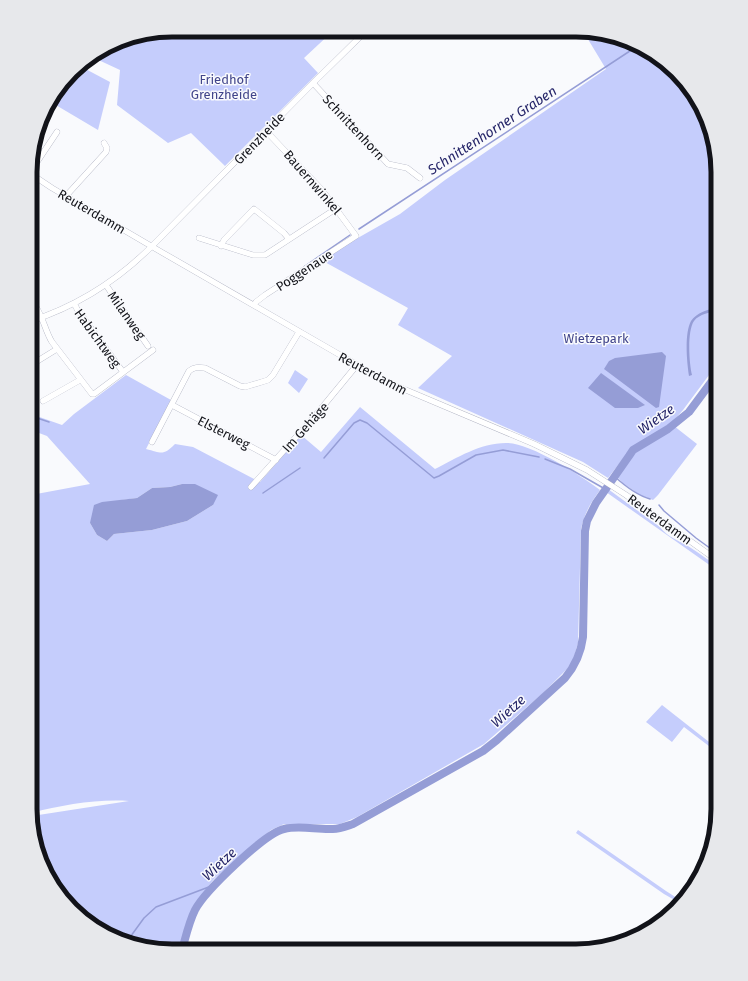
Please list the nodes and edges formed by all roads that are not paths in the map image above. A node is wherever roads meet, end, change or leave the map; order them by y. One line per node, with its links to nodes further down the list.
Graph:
1 (360, 37): 2 (street, Grenzheide)
2 (313, 83): 3 (street, Grenzheide); 8 (street, Schnittenhorn)
3 (266, 131): 10 (street, Bauernwinkel); 14 (street, Grenzheide)
4 (57, 132): 6 (street)
5 (104, 144): 9 (street)
6 (38, 161)
7 (37, 178): 9 (street, Reuterdamm)
8 (420, 178)
9 (66, 196): 14 (street, Reuterdamm)
10 (337, 208): 11 (street, Bauernwinkel); 13 (street)
11 (356, 236): 18 (street, Poggenaue)
12 (199, 238): 15 (street)
13 (289, 239): 15 (street); 15 (street)
14 (152, 246): 16 (street, Grenzheide); 18 (street, Reuterdamm)
15 (221, 246)
16 (106, 285): 17 (street, Grenzheide); 23 (street, Milanweg)
17 (74, 303): 20 (street, Grenzheide); 28 (street, Habichtweg)
18 (254, 306): 22 (street, Reuterdamm)
19 (37, 308): 20 (street)
20 (41, 318): 21 (street, Grenzheide); 24 (street)
21 (37, 319)
22 (298, 332): 27 (street, Reuterdamm); 31 (street)
23 (148, 346)
24 (57, 349): 26 (street); 29 (street)
25 (153, 350): 28 (street)
26 (37, 361)
27 (357, 365): 33 (street, Im Gehäge); 35 (street, Reuterdamm)
28 (123, 372): 29 (street)
29 (80, 380): 30 (street)
30 (43, 401)
31 (172, 405): 32 (street); 33 (street, Elsterweg)
32 (152, 442)
33 (276, 460): 34 (street, Im Gehäge)
34 (251, 487)
35 (711, 556)

